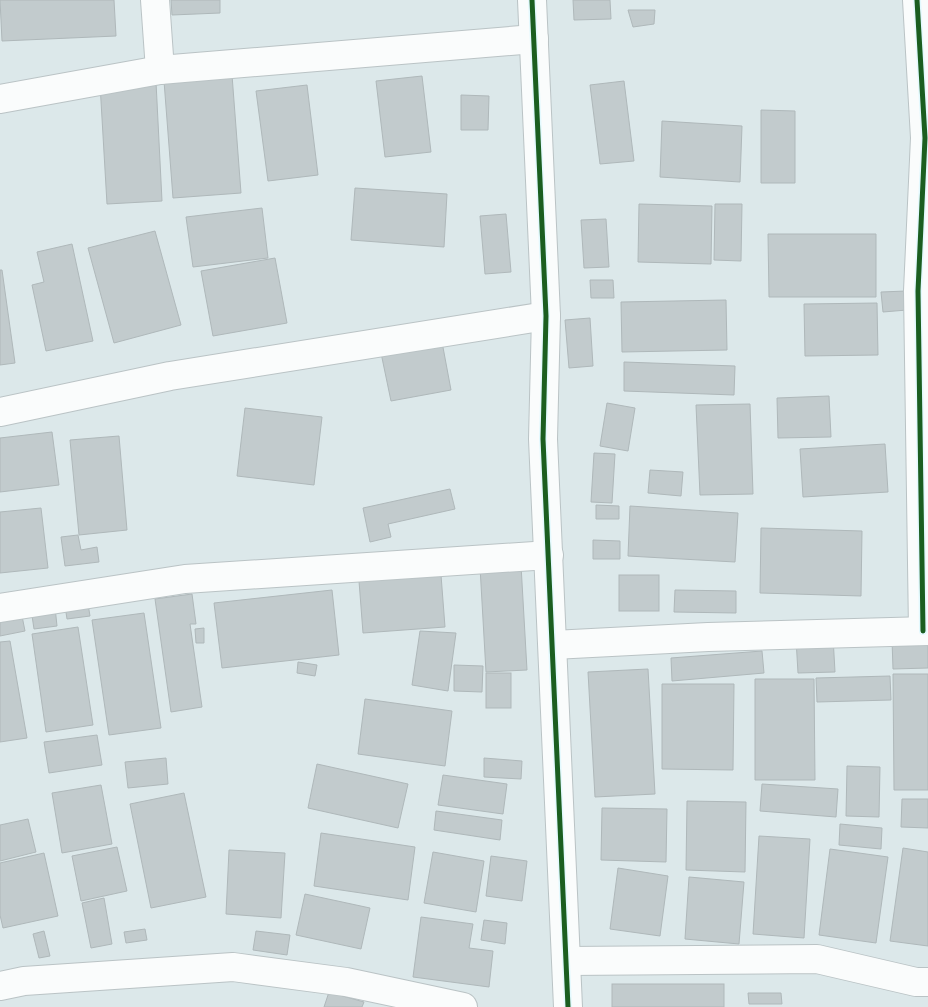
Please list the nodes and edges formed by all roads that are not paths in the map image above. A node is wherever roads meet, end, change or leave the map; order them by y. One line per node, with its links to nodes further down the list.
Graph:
1 (155, 0): 5 (street)
2 (532, 0): 4 (street)
3 (917, 0): 7 (street)
4 (534, 39): 5 (street); 8 (street)
5 (160, 70): 6 (street)
6 (0, 99)
7 (923, 291): 12 (street)
8 (546, 316): 9 (street); 10 (street)
9 (0, 412)
10 (549, 555): 11 (street); 13 (street)
11 (0, 608)
12 (925, 631): 13 (street)
13 (553, 645): 14 (street)
14 (567, 961): 15 (street); 18 (street)
15 (928, 982)
16 (0, 986): 17 (street)
17 (463, 1007)
18 (568, 1007)

